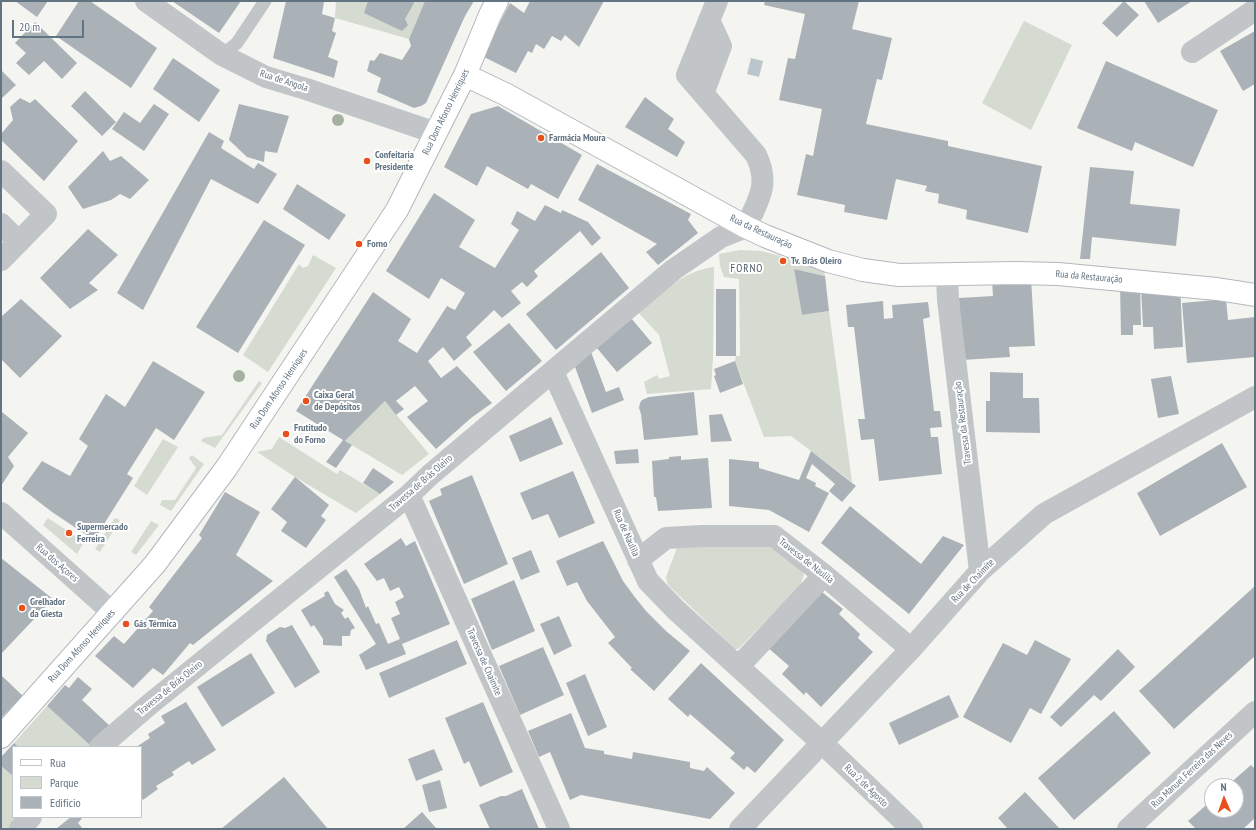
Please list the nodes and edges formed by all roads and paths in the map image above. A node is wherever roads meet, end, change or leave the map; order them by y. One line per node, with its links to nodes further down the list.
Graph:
1 (146, 1): 7 (street, Rua de Angola)
2 (265, 1): 7 (lane)
3 (497, 1): 8 (main road, Rua Dom Afonso Henriques)
4 (713, 10): 12 (street)
5 (1255, 10): 6 (street)
6 (1192, 52)
7 (222, 55): 9 (street, Rua de Angola)
8 (464, 75): 9 (main road, Rua Dom Afonso Henriques); 12 (main road, Rua da Restauração)
9 (436, 133): 24 (main road, Rua Dom Afonso Henriques)
10 (1, 171): 13 (street)
11 (1, 224): 13 (street)
12 (746, 227): 15 (main road, Rua da Restauração); 17 (street, Travessa de Brás Oleiro)
13 (19, 242): 14 (street)
14 (1, 260)
15 (947, 275): 16 (main road, Rua da Restauração); 22 (street, Travessa da Restauração)
16 (1255, 295)
17 (553, 372): 19 (street, Travessa de Brás Oleiro); 21 (street, Rua de Naulila)
18 (1255, 397): 22 (street, Rua de Chaimite)
19 (409, 496): 30 (street, Travessa de Brás Oleiro); 33 (street, Travessa de Chaimite)
20 (1, 514): 24 (street, Rua dos Açores)
21 (638, 560): 23 (street, Travessa de Naulila); 26 (street, Rua de Naulila)
22 (980, 571): 25 (street, Rua de Chaimite)
23 (824, 575): 25 (street, Travessa de Naulila); 26 (street)
24 (112, 612): 28 (main road, Rua Dom Afonso Henriques)
25 (911, 649): 29 (street, Rua de Chaimite)
26 (739, 666): 29 (street, Rua de Naulila)
27 (1255, 712): 36 (street, Rua Manuel Ferreira das Neves)
28 (1, 737)
29 (821, 742): 34 (street, Rua de Chaimite); 35 (street, Rua 2 de Agosto)
30 (101, 746)
31 (30, 818): 32 (street)
32 (20, 829)
33 (559, 829)
34 (740, 829)
35 (912, 829)
36 (1128, 829)

